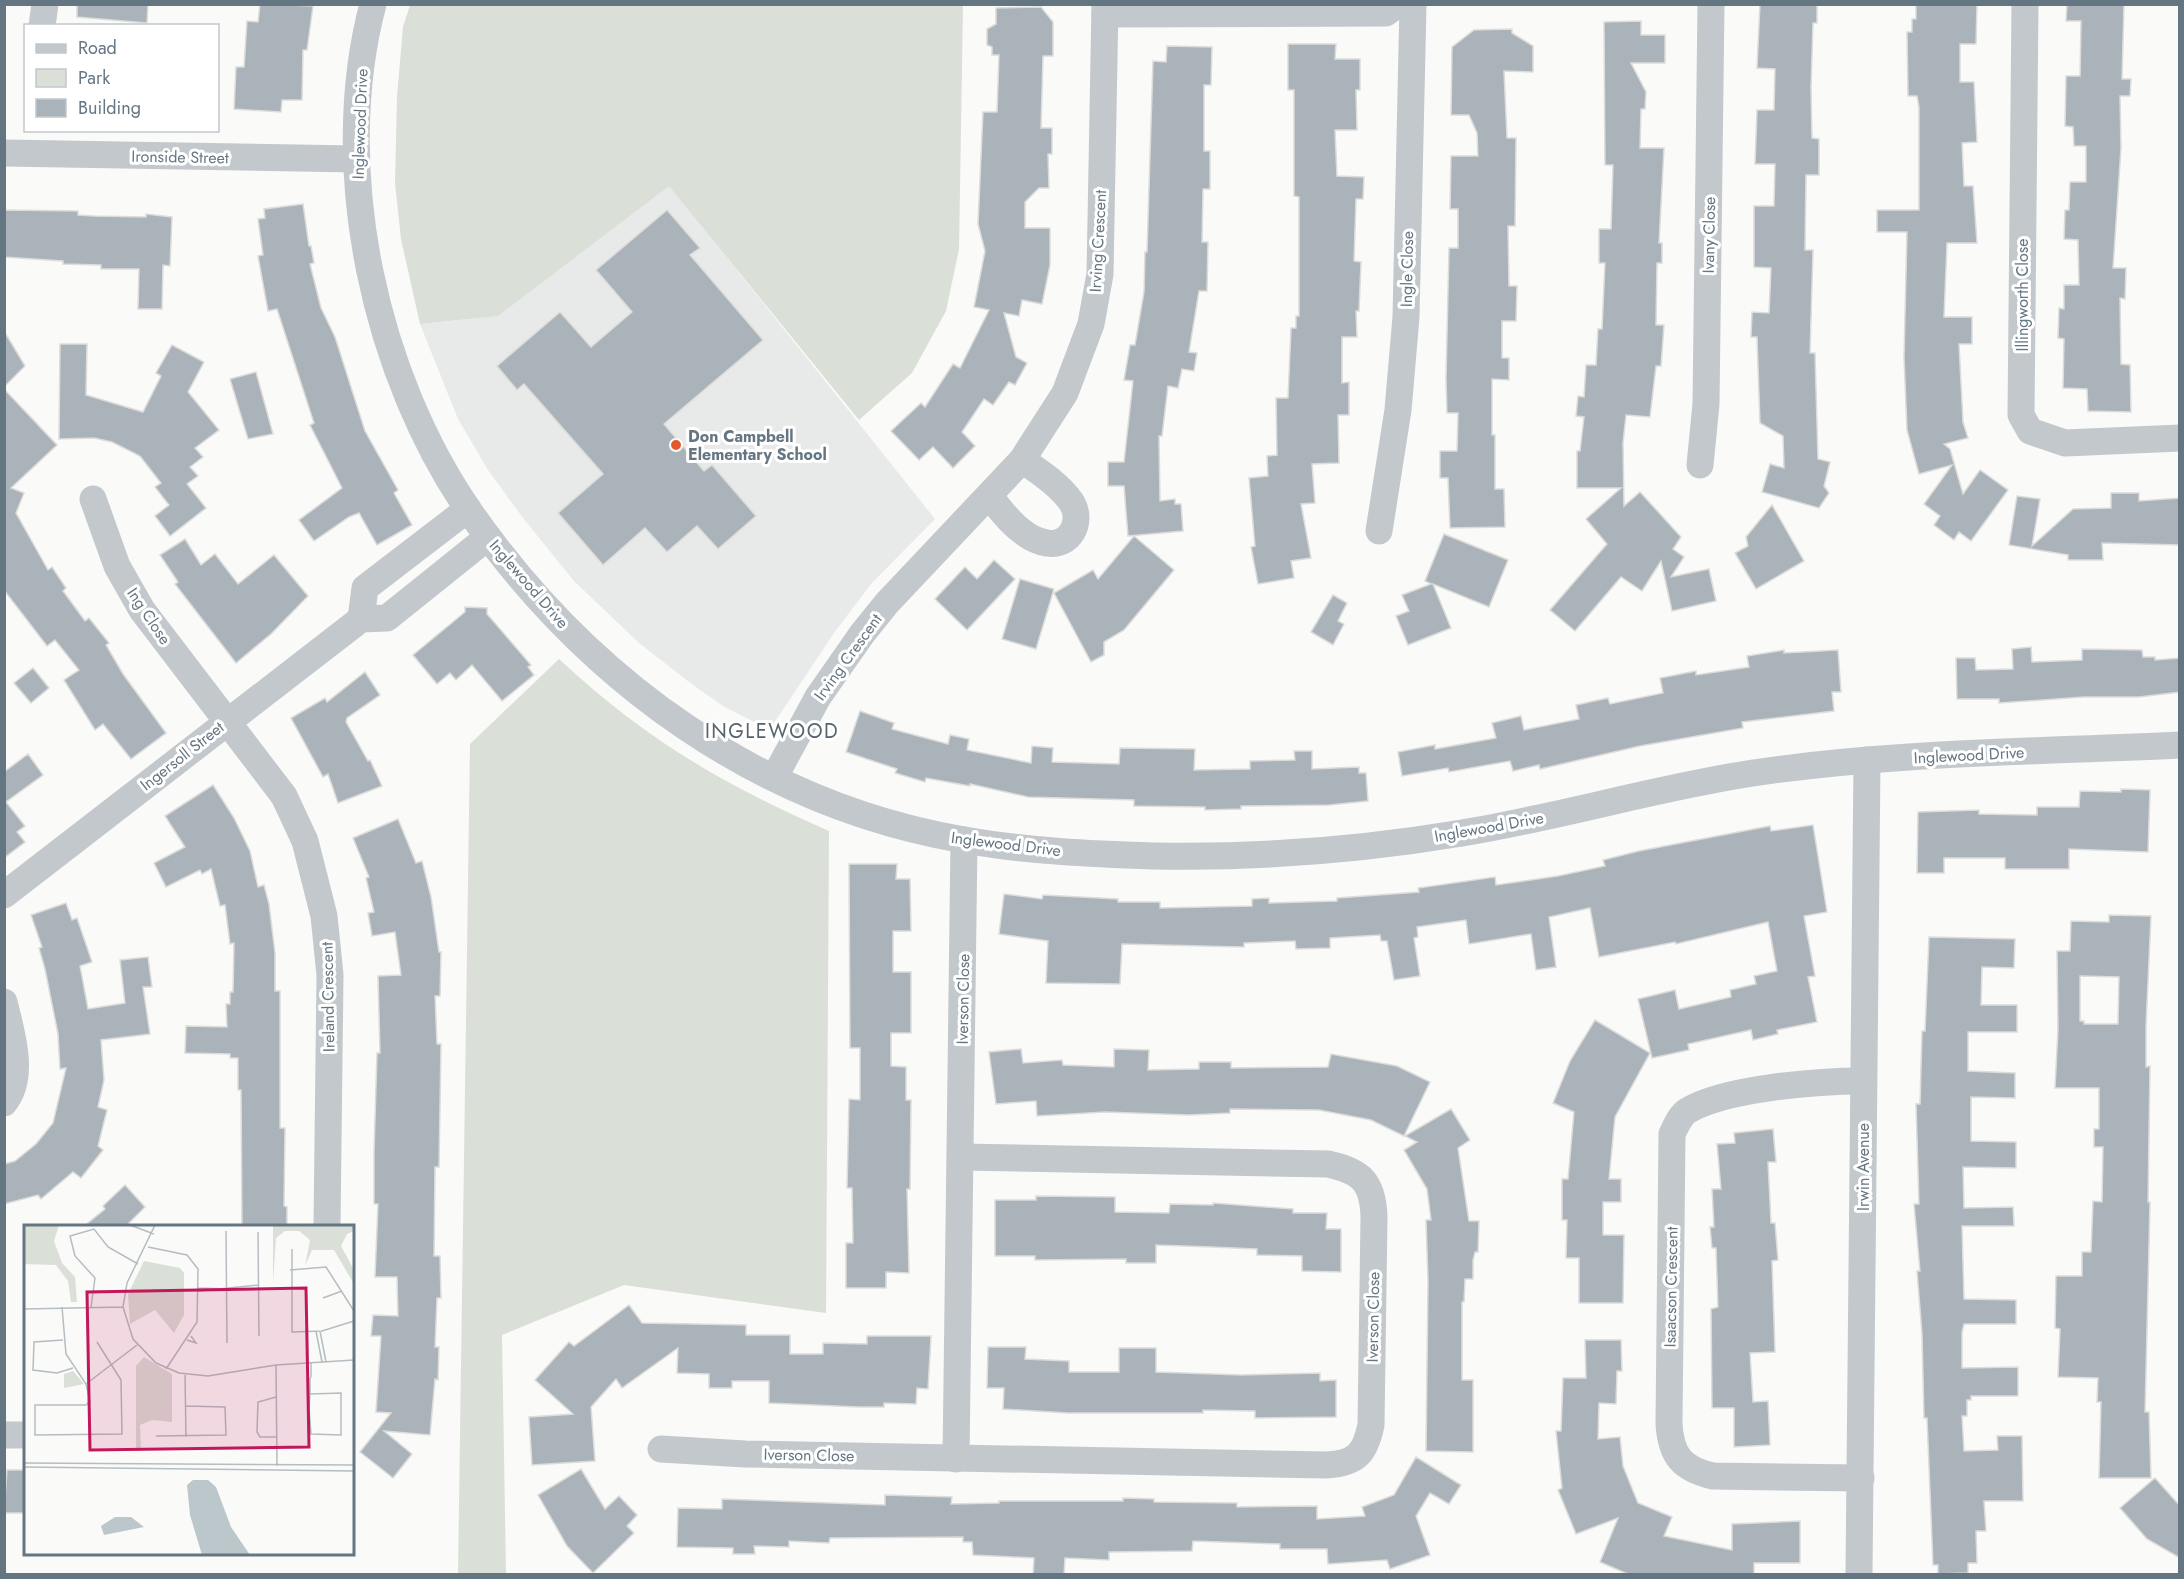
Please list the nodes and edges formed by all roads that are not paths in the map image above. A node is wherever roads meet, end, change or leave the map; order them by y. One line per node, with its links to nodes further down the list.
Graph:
1 (45, 4): 9 (street)
2 (372, 4): 12 (street, Inglewood Drive)
3 (1398, 4): 8 (street)
4 (1413, 4): 19 (street, Ingle Close)
5 (1711, 4): 15 (street, Ivany Close)
6 (2025, 4): 13 (street, Illingworth Close)
7 (1105, 9): 8 (street); 14 (street, Irving Crescent)
8 (1259, 10)
9 (42, 24)
10 (33, 142): 11 (street, Ironside Street); 12 (street, Ironside Street)
11 (4, 153)
12 (356, 159): 18 (street, Inglewood Drive)
13 (2180, 438)
14 (1022, 460): 16 (street, Irving Crescent); 16 (street)
15 (1700, 465)
16 (990, 496): 25 (street, Irving Crescent)
17 (93, 499): 22 (street, Ing Close)
18 (468, 509): 20 (street, Inglewood Drive); 21 (street)
19 (1379, 531)
20 (488, 537): 21 (street); 25 (street, Inglewood Drive)
21 (361, 619): 22 (street, Ingersoll Street)
22 (227, 721): 27 (street, Ingersoll Street); 32 (street, Ireland Crescent)
23 (2180, 746): 24 (street, Inglewood Drive)
24 (1867, 760): 26 (street, Inglewood Drive); 29 (street, Irwin Avenue)
25 (774, 778): 26 (street, Inglewood Drive)
26 (964, 840): 31 (street, Iverson Close)
27 (4, 895)
28 (4, 1002): 30 (street)
29 (1863, 1081): 37 (street, Irwin Avenue); 37 (street, Isaacson Crescent)
30 (4, 1103)
31 (961, 1157): 36 (street, Iverson Close); 36 (street, Iverson Close)
32 (327, 1225)
33 (4, 1435): 34 (street)
34 (24, 1435)
35 (661, 1449): 36 (street, Iverson Close)
36 (957, 1459)
37 (1861, 1478): 38 (street, Irwin Avenue)
38 (1859, 1575)

